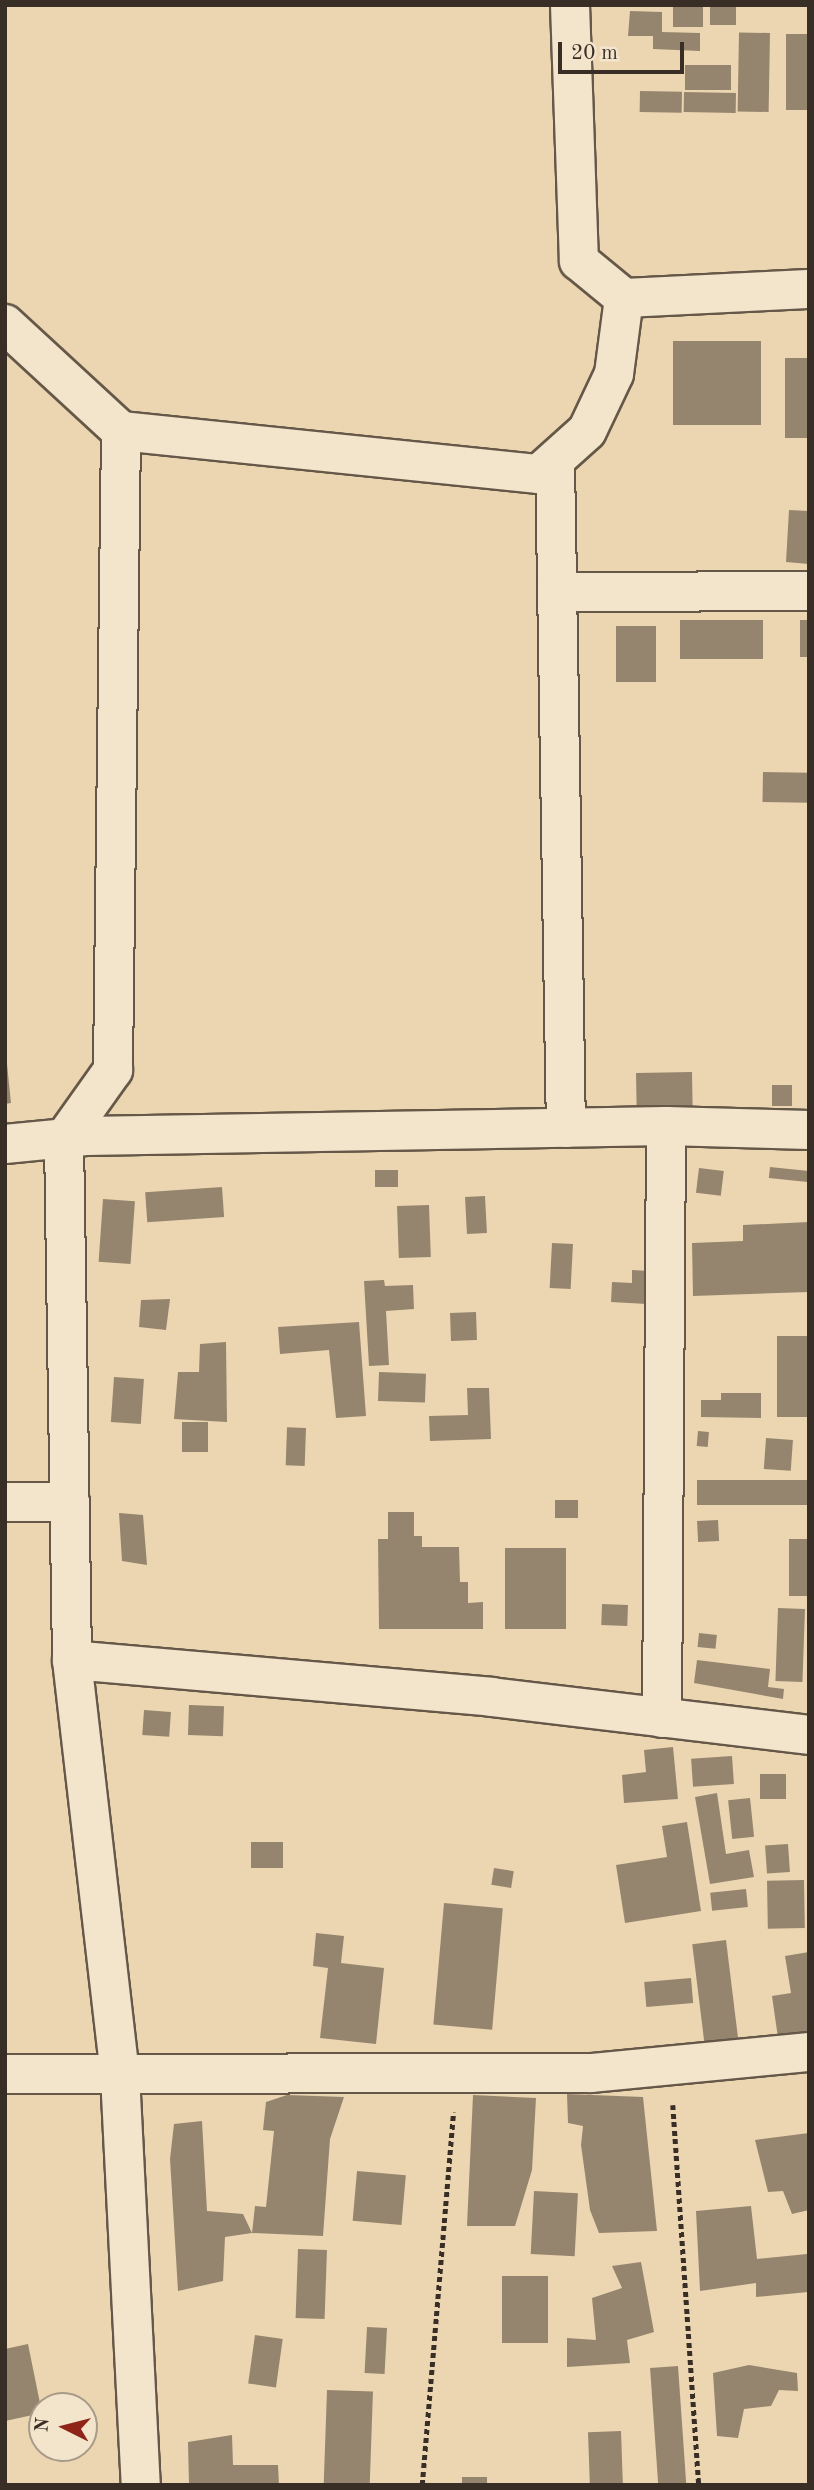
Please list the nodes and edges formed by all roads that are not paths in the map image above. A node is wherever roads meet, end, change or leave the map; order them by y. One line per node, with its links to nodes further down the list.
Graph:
1 (570, 5): 3 (street)
2 (809, 289): 3 (street)
3 (624, 298): 6 (street)
4 (5, 324): 5 (street)
5 (121, 431): 6 (street); 12 (street)
6 (555, 461): 8 (street)
7 (809, 591): 8 (street)
8 (557, 592): 10 (street)
9 (666, 1126): 10 (street); 11 (street); 17 (street)
10 (566, 1128): 12 (street)
11 (809, 1130)
12 (64, 1139): 13 (street); 15 (street)
13 (5, 1144)
14 (5, 1502): 15 (street)
15 (70, 1502): 16 (street)
16 (72, 1660): 17 (street); 21 (street)
17 (662, 1718): 18 (street)
18 (809, 1735)
19 (809, 2052): 21 (street)
20 (5, 2074): 21 (street)
21 (120, 2075): 22 (street)
22 (141, 2485)

